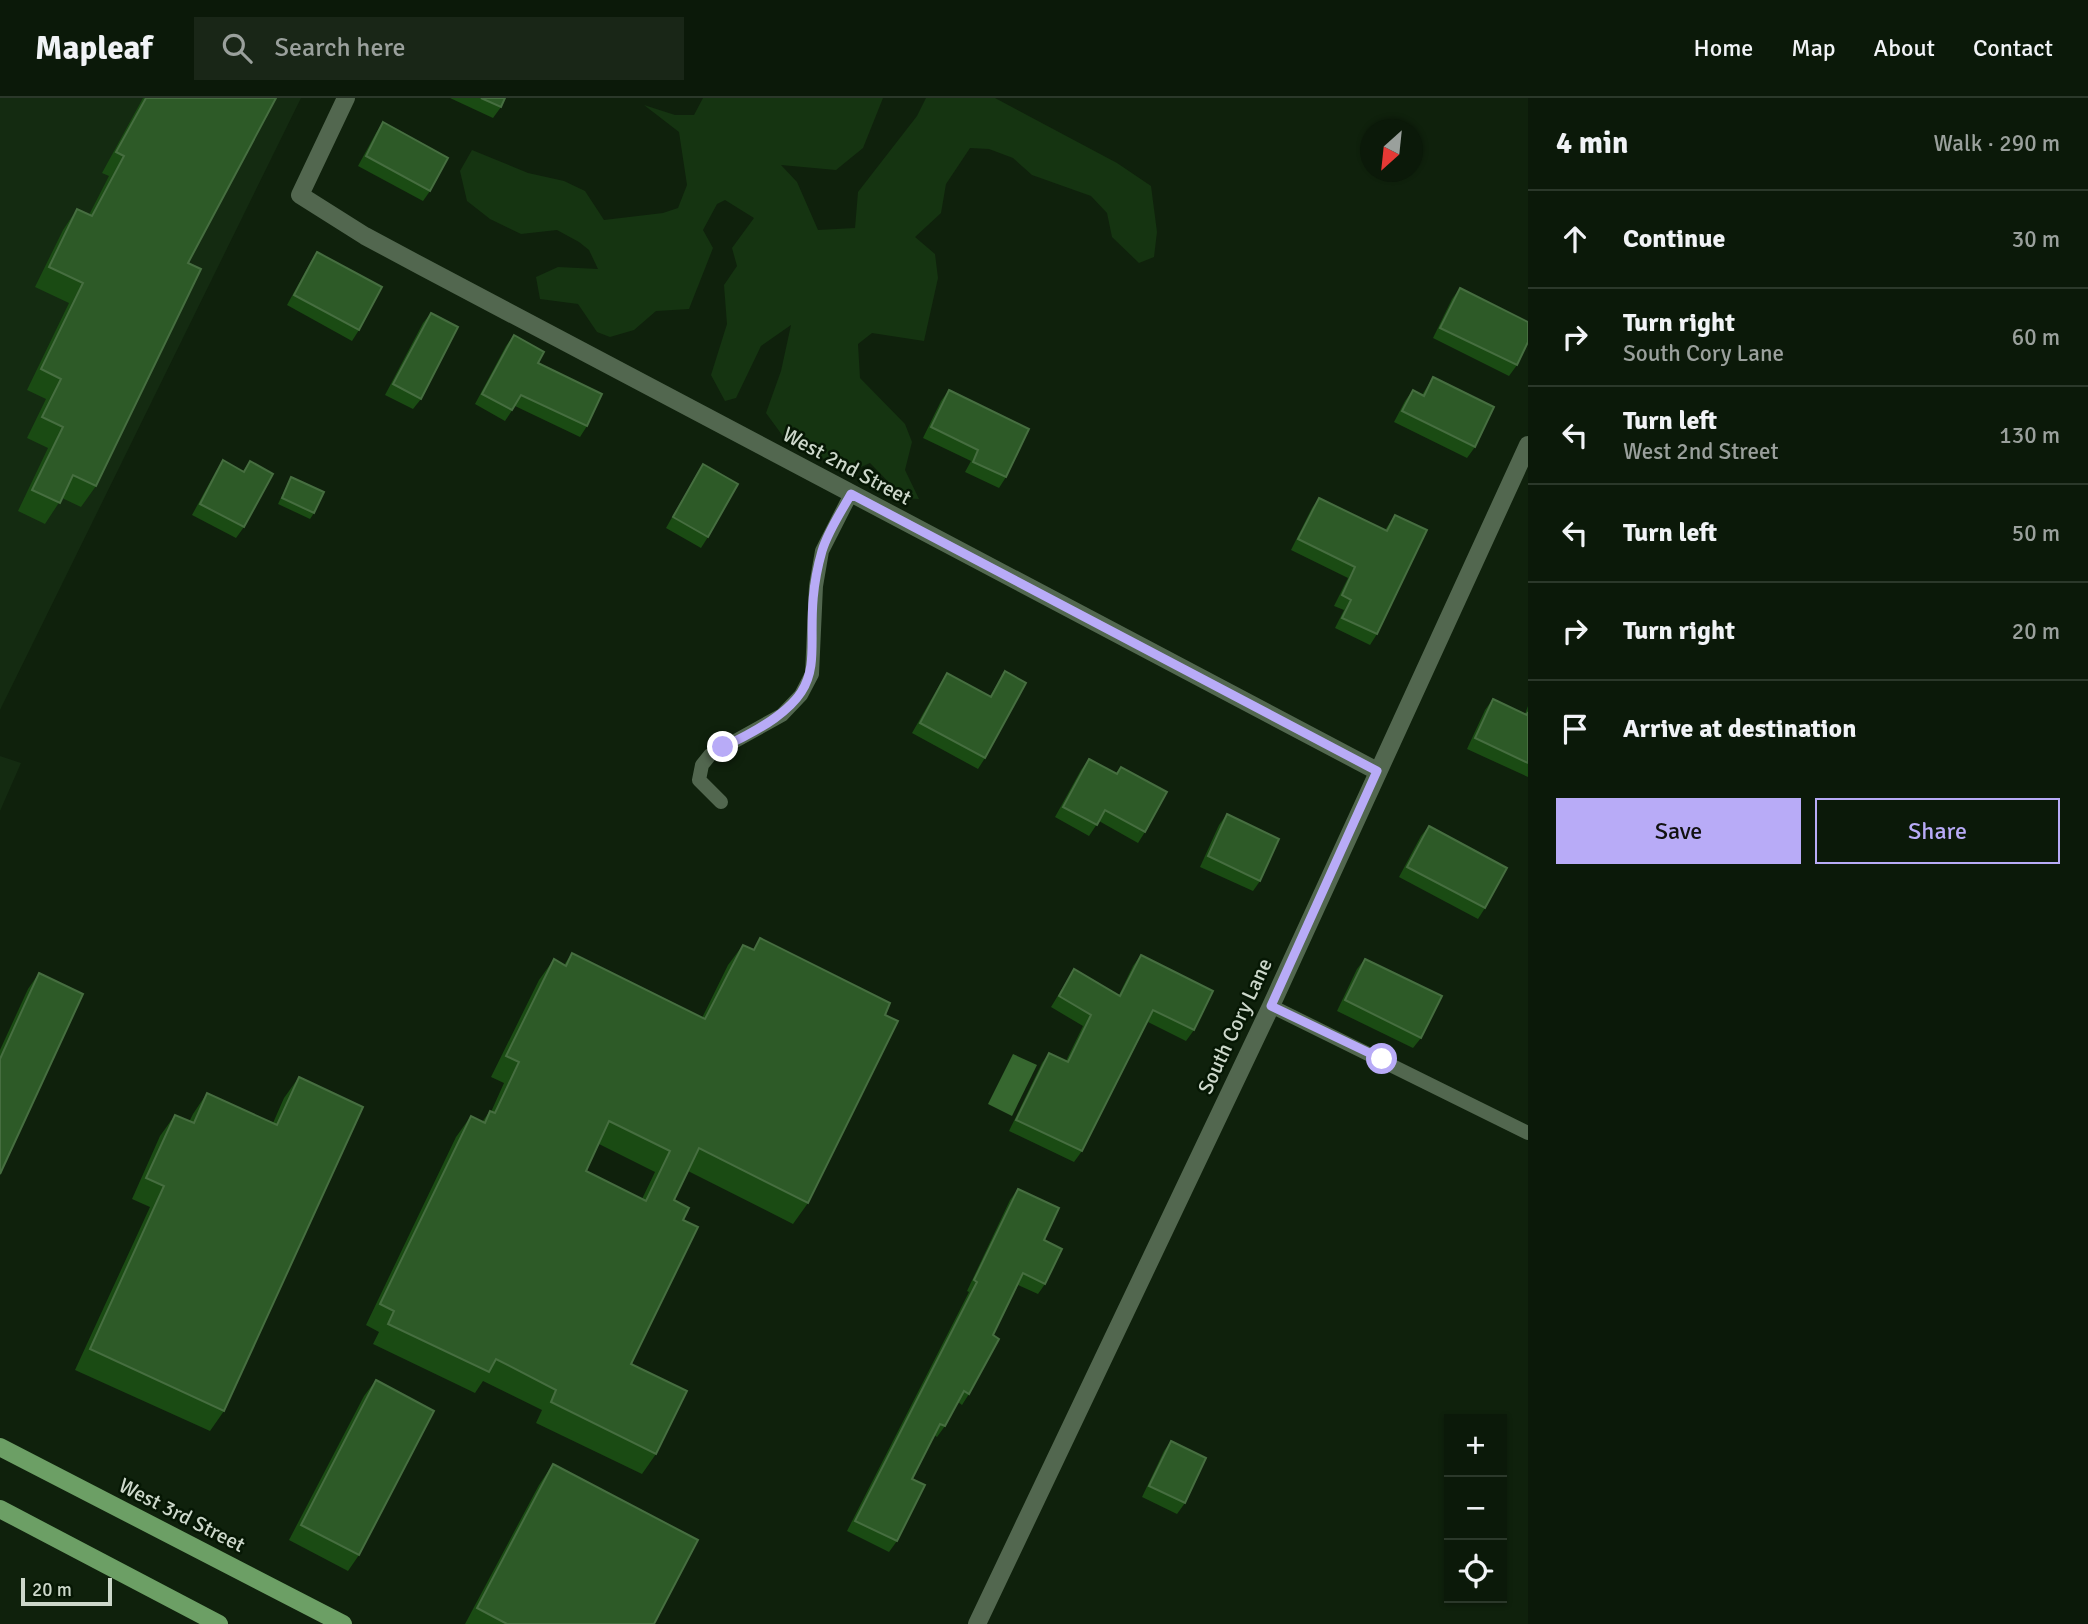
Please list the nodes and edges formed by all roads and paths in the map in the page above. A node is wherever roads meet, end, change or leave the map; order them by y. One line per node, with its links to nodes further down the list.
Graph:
1 (346, 98): 3 (street, West 2nd Street)
2 (1528, 445): 4 (street, South Cory Lane)
3 (851, 494): 4 (street, West 2nd Street); 5 (lane)
4 (1377, 771): 6 (street, South Cory Lane)
5 (721, 802)
6 (1271, 1006): 7 (lane); 12 (street, South Cory Lane)
7 (1528, 1133)
8 (0, 1447): 11 (main road, West 3rd Street)
9 (0, 1509): 10 (main road)
10 (219, 1624)
11 (343, 1624)
12 (977, 1624)

